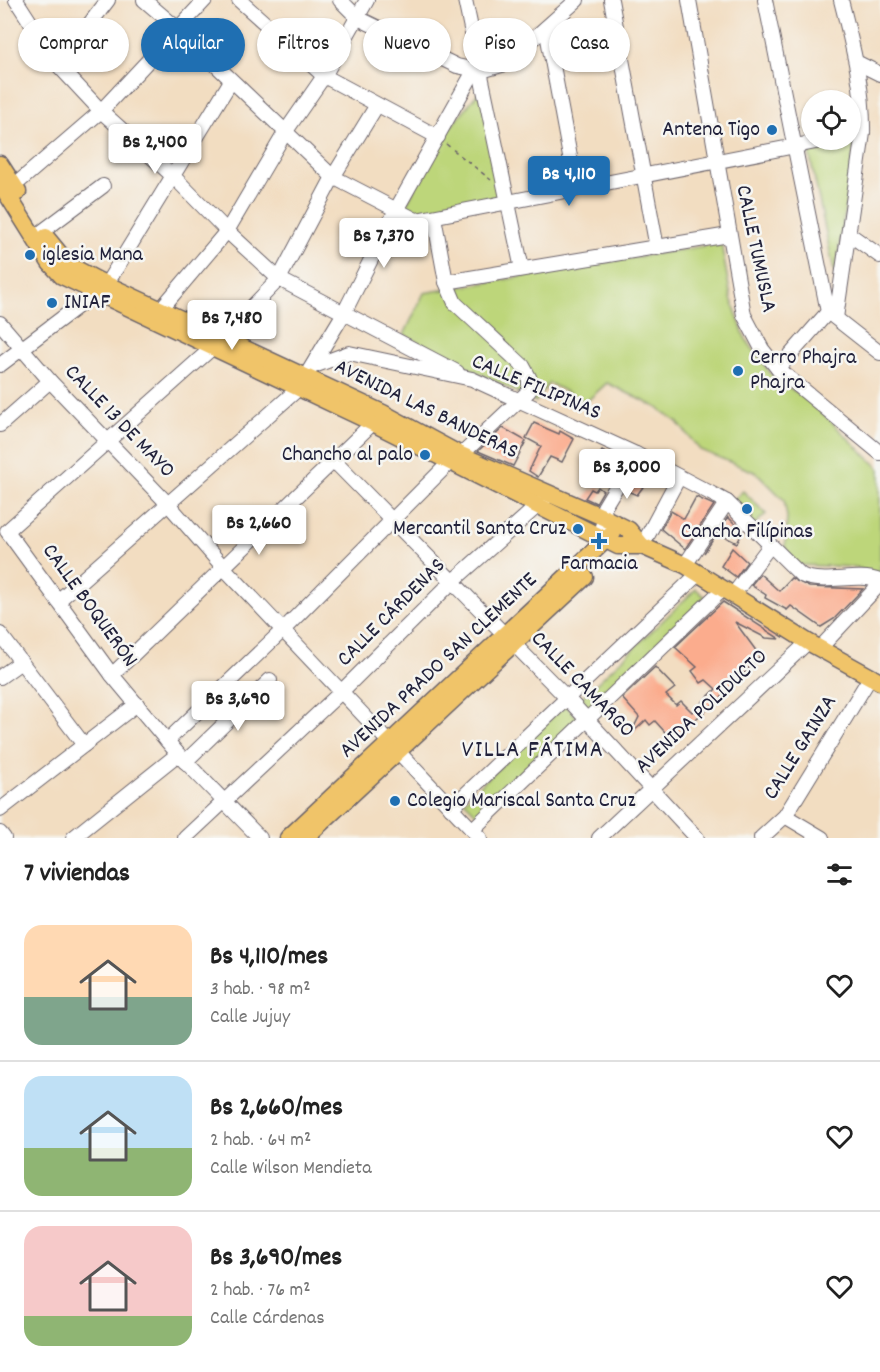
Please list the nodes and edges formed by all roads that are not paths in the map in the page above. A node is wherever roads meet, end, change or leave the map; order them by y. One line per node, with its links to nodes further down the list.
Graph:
1 (16, 0): 14 (street)
2 (108, 0): 15 (street)
3 (144, 0): 16 (street)
4 (205, 0): 17 (street)
5 (238, 0): 30 (street)
6 (340, 0): 18 (street)
7 (367, 0): 18 (street)
8 (465, 0): 19 (street)
9 (577, 0): 20 (street)
10 (611, 0): 46 (street)
11 (689, 0): 42 (street, CALLE TUMUSLA)
12 (765, 0): 40 (street)
13 (842, 0): 22 (street)
14 (28, 18)
15 (94, 18)
16 (166, 18)
17 (188, 18)
18 (358, 18): 23 (street); 30 (street)
19 (468, 18)
20 (546, 28): 21 (street); 49 (street)
21 (537, 36)
22 (856, 62): 29 (street); 32 (street)
23 (463, 67)
24 (141, 68): 35 (street)
25 (65, 72): 35 (street)
26 (222, 72): 31 (street)
27 (477, 72): 38 (street)
28 (478, 72): 50 (street)
29 (880, 74)
30 (324, 76): 34 (street); 37 (street)
31 (231, 81): 37 (street); 44 (street)
32 (860, 90)
33 (861, 94): 36 (street)
34 (377, 105): 38 (street); 45 (street)
35 (101, 111): 44 (street); 48 (street)
36 (861, 122)
37 (286, 131): 45 (street); 54 (street)
38 (438, 136): 51 (street)
39 (801, 144): 40 (street)
40 (794, 145): 42 (street); 65 (street)
41 (856, 150): 55 (street)
42 (716, 162): 46 (street); 56 (street, CALLE TUMUSLA)
43 (0, 164): 48 (main road, AVENIDA LAS BANDERAS)
44 (173, 176): 54 (street); 62 (street)
45 (333, 177): 51 (street); 60 (street)
46 (643, 177): 49 (street); 57 (street)
47 (103, 186): 53 (street)
48 (4, 187): 53 (main road, AVENIDA LAS BANDERAS); 62 (main road, AVENIDA LAS BANDERAS)
49 (576, 189): 50 (street)
50 (508, 197): 52 (street); 59 (street)
51 (396, 210): 52 (street); 63 (street)
52 (434, 217): 61 (street)
53 (43, 231): 62 (main road, AVENIDA LAS BANDERAS)
54 (227, 231): 60 (street); 64 (street)
55 (849, 234): 58 (street); 65 (street)
56 (729, 235): 57 (street); 71 (street, CALLE TUMUSLA)
57 (657, 248): 59 (street)
58 (880, 256)
59 (522, 268): 61 (street)
60 (279, 279): 63 (street); 67 (street)
61 (446, 282): 75 (street)
62 (100, 288): 64 (main road, AVENIDA LAS BANDERAS); 68 (street)
63 (344, 313): 72 (street); 73 (street)
64 (156, 314): 67 (main road, AVENIDA LAS BANDERAS)
65 (832, 315): 69 (street); 71 (street)
66 (0, 323): 68 (street, CALLE 13 DE MAYO)
67 (218, 343): 72 (main road, AVENIDA LAS BANDERAS); 78 (street)
68 (22, 348): 70 (street); 74 (street, CALLE 13 DE MAYO)
69 (880, 353)
70 (0, 365)
71 (778, 369): 79 (street, CALLE TUMUSLA)
72 (306, 377): 73 (street, CALLE FILIPINAS); 76 (main road, AVENIDA LAS BANDERAS); 86 (street)
73 (472, 379): 75 (street, CALLE FILIPINAS)
74 (50, 381): 77 (street); 78 (street, CALLE 13 DE MAYO)
75 (520, 401): 80 (street, CALLE FILIPINAS); 81 (street)
76 (378, 418): 81 (main road, AVENIDA LAS BANDERAS); 82 (street)
77 (0, 425)
78 (108, 443): 86 (street, CALLE 13 DE MAYO); 97 (street, CALLE BOQUERÓN)
79 (880, 453)
80 (636, 454): 83 (street, CALLE FILIPINAS); 88 (street)
81 (456, 459): 84 (main road, AVENIDA LAS BANDERAS); 87 (street)
82 (334, 461): 87 (street, CALLE CAMARGO); 92 (street)
83 (679, 477): 85 (street, CALLE FILIPINAS); 90 (street)
84 (545, 499): 88 (main road, AVENIDA LAS BANDERAS); 89 (main road, AVENIDA LAS BANDERAS); 94 (street, CALLE CÁRDENAS)
85 (727, 502): 91 (street, CALLE FILIPINAS); 93 (street)
86 (169, 505): 92 (street, CALLE 13 DE MAYO); 97 (street)
87 (391, 520): 94 (street, CALLE CAMARGO); 98 (street)
88 (618, 524): 89 (main road, AVENIDA PRADO SAN CLEMENTE); 90 (main road, AVENIDA LAS BANDERAS)
89 (608, 540): 90 (main road, AVENIDA LAS BANDERAS); 100 (main road, AVENIDA PRADO SAN CLEMENTE)
90 (642, 546): 93 (main road, AVENIDA LAS BANDERAS)
91 (770, 547): 95 (street, CALLE FILIPINAS); 96 (street)
92 (224, 568): 98 (street, CALLE 13 DE MAYO); 103 (street)
93 (692, 569): 96 (main road, AVENIDA LAS BANDERAS); 108 (street)
94 (453, 582): 100 (street, CALLE CAMARGO); 107 (street, CALLE CÁRDENAS)
95 (880, 583): 101 (street, AVENIDA POLIDUCTO)
96 (728, 592): 101 (main road, AVENIDA LAS BANDERAS); 110 (street)
97 (58, 601): 103 (street, CALLE BOQUERÓN)
98 (283, 630): 107 (street, CALLE 13 DE MAYO); 111 (street)
99 (0, 634): 102 (street)
100 (509, 639): 108 (street, CALLE CAMARGO); 113 (main road, AVENIDA PRADO SAN CLEMENTE)
101 (814, 645): 105 (main road, AVENIDA LAS BANDERAS); 115 (street, AVENIDA POLIDUCTO)
102 (21, 662): 104 (street); 112 (street)
103 (112, 675): 109 (street, CALLE BOQUERÓN)
104 (0, 677)
105 (875, 679): 119 (street, CALLE GAINZA)
106 (270, 680): 114 (street)
107 (341, 692): 113 (street, CALLE 13 DE MAYO); 116 (street, CALLE CÁRDENAS)
108 (567, 698): 110 (street, CALLE CAMARGO); 117 (street)
109 (137, 704): 111 (street, CALLE BOQUERÓN); 112 (street)
110 (587, 720): 115 (street, CALLE CAMARGO); 121 (street)
111 (167, 741): 114 (street, CALLE BOQUERÓN)
112 (84, 745): 118 (street)
113 (394, 747): 117 (street, CALLE 13 DE MAYO); 126 (main road, AVENIDA PRADO SAN CLEMENTE); 127 (main road, AVENIDA PRADO SAN CLEMENTE)
114 (182, 758): 116 (street, CALLE BOQUERÓN); 123 (street)
115 (650, 789): 128 (street, AVENIDA POLIDUCTO); 129 (street, CALLE CAMARGO)
116 (224, 802): 124 (street, CALLE CÁRDENAS); 125 (street, CALLE BOQUERÓN)
117 (451, 808): 121 (street, CALLE 13 DE MAYO)
118 (0, 810)
119 (785, 816): 130 (street, CALLE GAINZA); 131 (street)
120 (0, 833): 122 (street)
121 (476, 834)
122 (4, 838)
123 (73, 838)
124 (185, 838)
125 (260, 838)
126 (288, 838)
127 (305, 838)
128 (599, 838)
129 (697, 838)
130 (761, 838)
131 (822, 838)

